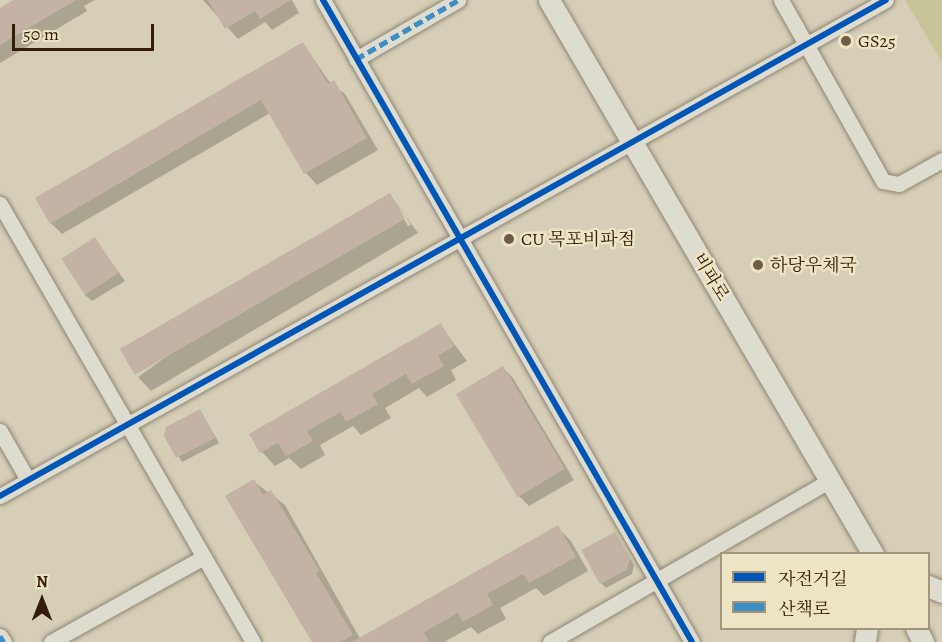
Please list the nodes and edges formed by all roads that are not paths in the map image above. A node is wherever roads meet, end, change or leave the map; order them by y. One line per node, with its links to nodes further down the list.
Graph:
1 (323, 0): 7 (street)
2 (458, 0): 7 (street)
3 (549, 0): 8 (street, 비파로)
4 (781, 0): 6 (street)
5 (885, 0): 6 (street)
6 (807, 44): 8 (street); 9 (street)
7 (356, 58): 11 (street)
8 (631, 142): 11 (street); 14 (street, 비파로)
9 (942, 160)
10 (0, 204): 12 (street)
11 (459, 239): 12 (street); 20 (street)
12 (127, 424): 15 (street); 19 (street)
13 (0, 431): 15 (street)
14 (832, 479): 17 (street, 비파로); 20 (street)
15 (28, 480): 16 (street)
16 (0, 496)
17 (863, 543): 18 (street)
18 (882, 552)
19 (204, 557): 23 (street); 24 (street)
20 (656, 579): 25 (street); 26 (street)
21 (0, 636): 22 (street)
22 (4, 642)
23 (51, 642)
24 (253, 642)
25 (550, 642)
26 (693, 642)

